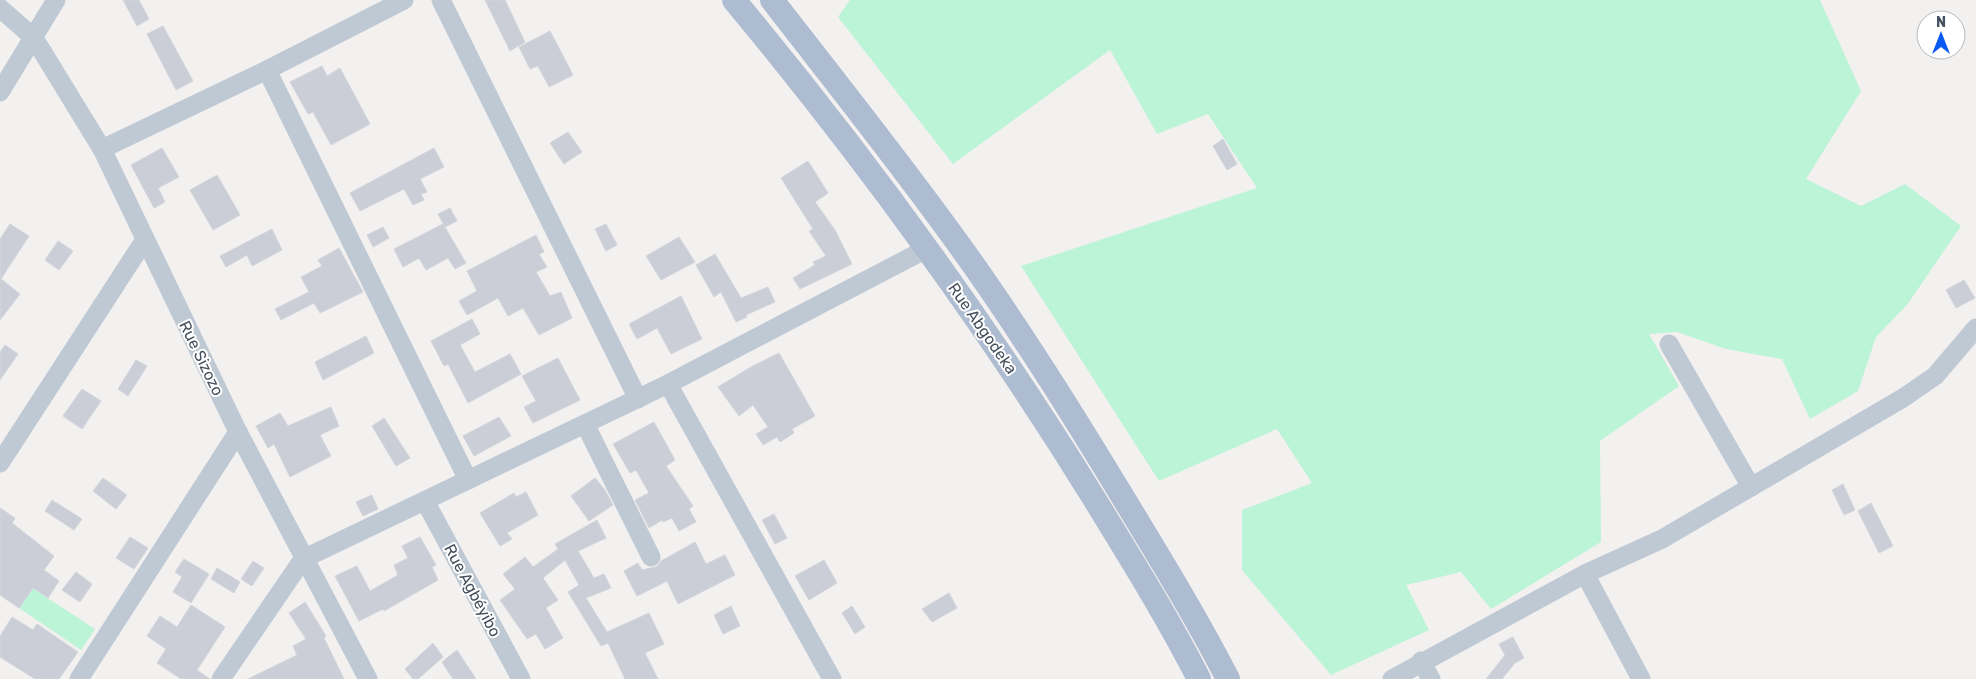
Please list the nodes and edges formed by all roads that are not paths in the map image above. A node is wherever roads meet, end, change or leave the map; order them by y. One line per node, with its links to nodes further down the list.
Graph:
1 (56, 0): 7 (street)
2 (404, 0): 8 (street)
3 (441, 0): 16 (street)
4 (734, 0): 12 (main road, Rue Abgodeka)
5 (772, 0): 33 (main road, Rue Abgodeka)
6 (0, 8): 7 (street, Rue Sizozo)
7 (34, 38): 9 (street); 10 (street, Rue Sizozo)
8 (267, 70): 10 (street); 20 (street)
9 (0, 92)
10 (102, 149): 11 (street, Rue Sizozo)
11 (144, 241): 18 (street, Rue Sizozo); 19 (street)
12 (928, 248): 15 (street); 32 (main road, Rue Abgodeka)
13 (1976, 328): 21 (street)
14 (1669, 344): 21 (street)
15 (668, 384): 16 (street); 31 (street)
16 (638, 399): 17 (street)
17 (585, 424): 20 (street); 23 (street)
18 (238, 432): 24 (street, Rue Sizozo); 27 (street)
19 (0, 463)
20 (468, 480): 22 (street)
21 (1751, 488): 25 (street)
22 (425, 501): 24 (street); 30 (street, Rue Agbéyibo)
23 (651, 557)
24 (303, 559): 28 (street); 29 (street, Rue Sizozo)
25 (1584, 574): 26 (street); 36 (street)
26 (1421, 662): 34 (street); 35 (street)
27 (79, 679)
28 (221, 679)
29 (368, 679)
30 (521, 679)
31 (832, 679)
32 (1199, 679)
33 (1228, 679)
34 (1392, 679)
35 (1431, 679)
36 (1641, 679)

